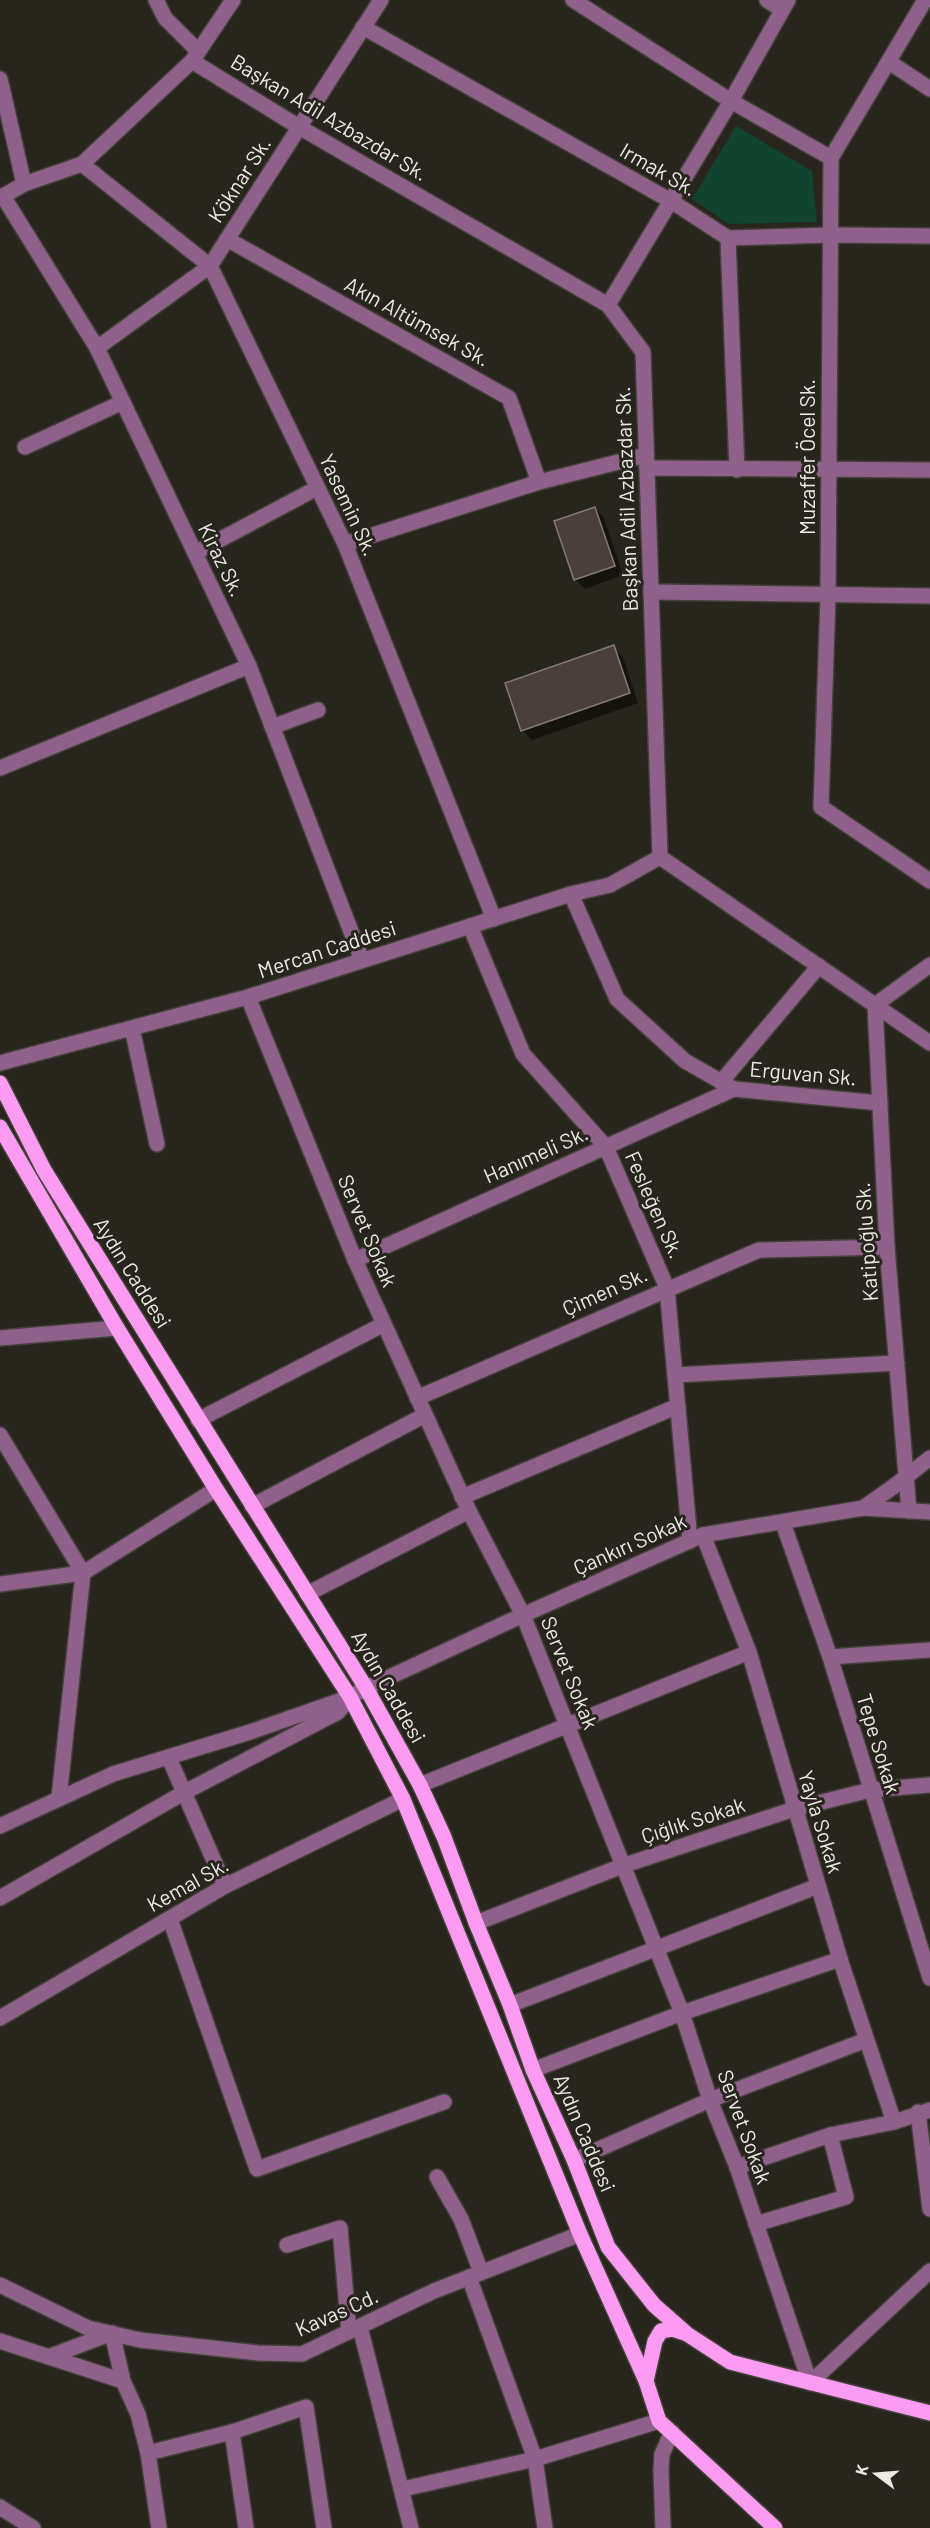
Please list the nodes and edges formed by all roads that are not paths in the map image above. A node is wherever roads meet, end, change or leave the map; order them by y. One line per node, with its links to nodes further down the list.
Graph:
1 (156, 0): 9 (street, Başkan Adil Azbazdar Sk.)
2 (233, 0): 9 (street)
3 (381, 0): 8 (street, Köknar Sk.)
4 (573, 0): 13 (street)
5 (767, 0): 7 (street)
6 (926, 0): 10 (street)
7 (785, 5): 13 (street)
8 (363, 27): 14 (street, Köknar Sk.); 19 (street, Irmak Sk.)
9 (195, 56): 14 (street, Başkan Adil Azbazdar Sk.); 16 (street)
10 (889, 62): 12 (street); 15 (street)
11 (0, 79): 17 (street)
12 (930, 89)
13 (730, 101): 15 (street); 19 (street)
14 (299, 127): 23 (street, Köknar Sk.); 25 (street, Başkan Adil Azbazdar Sk.)
15 (831, 158): 20 (street, Muzaffer Öcel Sk.)
16 (82, 164): 17 (street); 24 (street, Yasemin Sk.)
17 (24, 184): 18 (street)
18 (2, 197): 26 (street, Kiraz Sk.)
19 (671, 201): 22 (street, Irmak Sk.); 25 (street)
20 (831, 235): 21 (street); 22 (street); 30 (street, Muzaffer Öcel Sk.)
21 (930, 236)
22 (728, 238): 31 (street)
23 (226, 240): 24 (street, Köknar Sk.); 33 (street, Akın Altümsek Sk.)
24 (210, 266): 26 (street, Köknar Sk.); 34 (street, Yasemin Sk.)
25 (608, 305): 29 (street, Başkan Adil Azbazdar Sk.)
26 (97, 348): 27 (street, Kiraz Sk.)
27 (123, 402): 28 (street); 36 (street, Kiraz Sk.)
28 (25, 447)
29 (646, 462): 31 (street); 33 (street); 37 (street, Başkan Adil Azbazdar Sk.)
30 (829, 469): 31 (street); 32 (street); 38 (street, Muzaffer Öcel Sk.)
31 (737, 470)
32 (930, 470)
33 (539, 482): 35 (street)
34 (317, 488): 35 (street, Yasemin Sk.); 36 (street)
35 (345, 544): 47 (street, Yasemin Sk.)
36 (195, 554): 40 (street, Kiraz Sk.)
37 (651, 592): 38 (street); 44 (street, Başkan Adil Azbazdar Sk.)
38 (828, 596): 39 (street); 45 (street, Muzaffer Öcel Sk.)
39 (930, 596)
40 (249, 666): 42 (street, Kiraz Sk.); 43 (street)
41 (318, 710): 42 (street)
42 (272, 727): 49 (street, Kiraz Sk.)
43 (1, 765)
44 (660, 857): 46 (street, Mercan Caddesi); 51 (street)
45 (930, 881)
46 (571, 894): 47 (street, Mercan Caddesi); 58 (street, Erguvan Sk.)
47 (495, 919): 48 (street, Mercan Caddesi)
48 (470, 926): 49 (street, Mercan Caddesi); 62 (street, Fesleğen Sk.)
49 (362, 960): 52 (street, Mercan Caddesi)
50 (930, 965): 53 (street)
51 (819, 966): 53 (street); 58 (street)
52 (248, 997): 54 (street, Mercan Caddesi); 64 (street, Servet Sokak)
53 (875, 1005): 55 (street); 59 (street, Katipoğlu Sk.)
54 (132, 1028): 56 (street, Mercan Caddesi); 61 (street)
55 (930, 1043)
56 (0, 1063)
57 (0, 1083): 74 (main road, Aydın Caddesi)
58 (728, 1085): 59 (street, Erguvan Sk.); 62 (street, Hanımeli Sk.)
59 (880, 1103): 63 (street, Katipoğlu Sk.)
60 (0, 1127): 67 (main road, Aydın Caddesi)
61 (157, 1144)
62 (606, 1147): 64 (street, Hanımeli Sk.); 65 (street, Fesleğen Sk.)
63 (887, 1246): 65 (street, Çimen Sk.); 69 (street, Katipoğlu Sk.)
64 (355, 1260): 66 (street, Servet Sokak)
65 (667, 1288): 70 (street, Fesleğen Sk.); 71 (street, Çimen Sk.)
66 (384, 1324): 71 (street, Servet Sokak); 74 (street)
67 (117, 1328): 68 (street); 78 (main road, Aydın Caddesi)
68 (0, 1338)
69 (897, 1363): 70 (street); 77 (street, Katipoğlu Sk.)
70 (675, 1375): 72 (street, Fesleğen Sk.)
71 (417, 1398): 73 (street, Servet Sokak)
72 (678, 1406): 79 (street); 85 (street, Fesleğen Sk.)
73 (425, 1415): 79 (street, Servet Sokak); 80 (street)
74 (198, 1420): 80 (main road, Aydın Caddesi)
75 (0, 1435): 86 (street)
76 (930, 1458): 77 (street)
77 (907, 1475): 81 (street); 82 (street, Katipoğlu Sk.)
78 (216, 1489): 86 (street); 94 (main road, Aydın Caddesi)
79 (466, 1504): 88 (street); 89 (street, Servet Sokak)
80 (252, 1506): 88 (main road, Aydın Caddesi)
81 (863, 1508): 82 (street, Çankırı Sokak); 84 (street, Çankırı Sokak)
82 (909, 1511): 83 (street, Çankırı Sokak)
83 (930, 1512)
84 (783, 1523): 85 (street, Çankırı Sokak); 92 (street, Tepe Sokak)
85 (696, 1538): 89 (street, Çankırı Sokak); 91 (street, Yayla Sokak)
86 (83, 1573): 87 (street); 101 (street)
87 (0, 1584)
88 (307, 1594): 93 (main road, Aydın Caddesi)
89 (523, 1615): 93 (street, Çankırı Sokak); 95 (street, Servet Sokak)
90 (930, 1650): 92 (street)
91 (748, 1652): 95 (street); 103 (street, Yayla Sokak)
92 (830, 1657): 99 (street, Tepe Sokak)
93 (366, 1688): 94 (street, Çankırı Sokak); 97 (main road, Aydın Caddesi)
94 (350, 1697): 96 (street); 100 (street); 102 (main road, Aydın Caddesi)
95 (569, 1727): 97 (street); 105 (street, Servet Sokak)
96 (169, 1758): 100 (street); 101 (street)
97 (420, 1785): 110 (main road, Aydın Caddesi)
98 (930, 1785): 99 (street, Çığlık Sokak)
99 (870, 1790): 103 (street, Çığlık Sokak); 113 (street, Tepe Sokak)
100 (185, 1792): 106 (street); 108 (street)
101 (59, 1798): 104 (street)
102 (403, 1799): 106 (street, Kemal Sk.); 129 (main road, Aydın Caddesi)
103 (794, 1809): 105 (street, Çığlık Sokak); 107 (street, Yayla Sokak)
104 (0, 1826)
105 (622, 1866): 110 (street, Çığlık Sokak); 111 (street, Servet Sokak)
106 (225, 1886): 109 (street, Kemal Sk.)
107 (818, 1886): 111 (street); 112 (street, Yayla Sokak)
108 (0, 1898)
109 (170, 1919): 116 (street, Kemal Sk.); 120 (street)
110 (476, 1923): 114 (main road, Aydın Caddesi)
111 (654, 1948): 114 (street); 115 (street, Servet Sokak)
112 (840, 1959): 115 (street); 117 (street, Yayla Sokak)
113 (930, 1978)
114 (510, 2005): 118 (main road, Aydın Caddesi)
115 (682, 2013): 118 (street); 119 (street, Servet Sokak)
116 (0, 2018)
117 (866, 2040): 119 (street); 122 (street, Yayla Sokak)
118 (533, 2070): 124 (main road, Aydın Caddesi)
119 (710, 2100): 124 (street); 125 (street, Servet Sokak)
120 (444, 2102)
121 (924, 2111): 122 (street); 127 (street)
122 (894, 2122): 123 (street)
123 (830, 2135): 125 (street); 128 (street)
124 (574, 2160): 136 (main road, Aydın Caddesi)
125 (737, 2167): 128 (street, Servet Sokak)
126 (437, 2177): 132 (street)
127 (930, 2209)
128 (756, 2224): 141 (street, Servet Sokak)
129 (580, 2234): 132 (street, Kavas Cd.); 140 (main road, Aydın Caddesi)
130 (287, 2245): 134 (street)
131 (930, 2271): 141 (street)
132 (475, 2275): 134 (street, Kavas Cd.); 147 (street)
133 (0, 2285): 135 (street, Kavas Cd.)
134 (354, 2330): 135 (street, Kavas Cd.); 148 (street)
135 (112, 2333): 138 (street); 139 (street)
136 (687, 2334): 140 (main road); 141 (main road, Aydın Caddesi)
137 (0, 2341): 138 (street)
138 (51, 2356): 139 (street)
139 (123, 2381): 146 (street)
140 (646, 2381): 143 (main road, Aydın Caddesi)
141 (810, 2383): 142 (main road, Aydın Caddesi)
142 (930, 2413)
143 (659, 2421): 145 (main road); 147 (street)
144 (232, 2432): 146 (street); 152 (street); 153 (street)
145 (672, 2432): 156 (street); 157 (main road)
146 (148, 2453): 151 (street)
147 (535, 2459): 148 (street); 155 (street)
148 (403, 2489): 154 (street)
149 (0, 2507): 150 (street)
150 (33, 2528)
151 (159, 2528)
152 (246, 2528)
153 (324, 2528)
154 (411, 2528)
155 (545, 2528)
156 (663, 2528)
157 (775, 2528)

